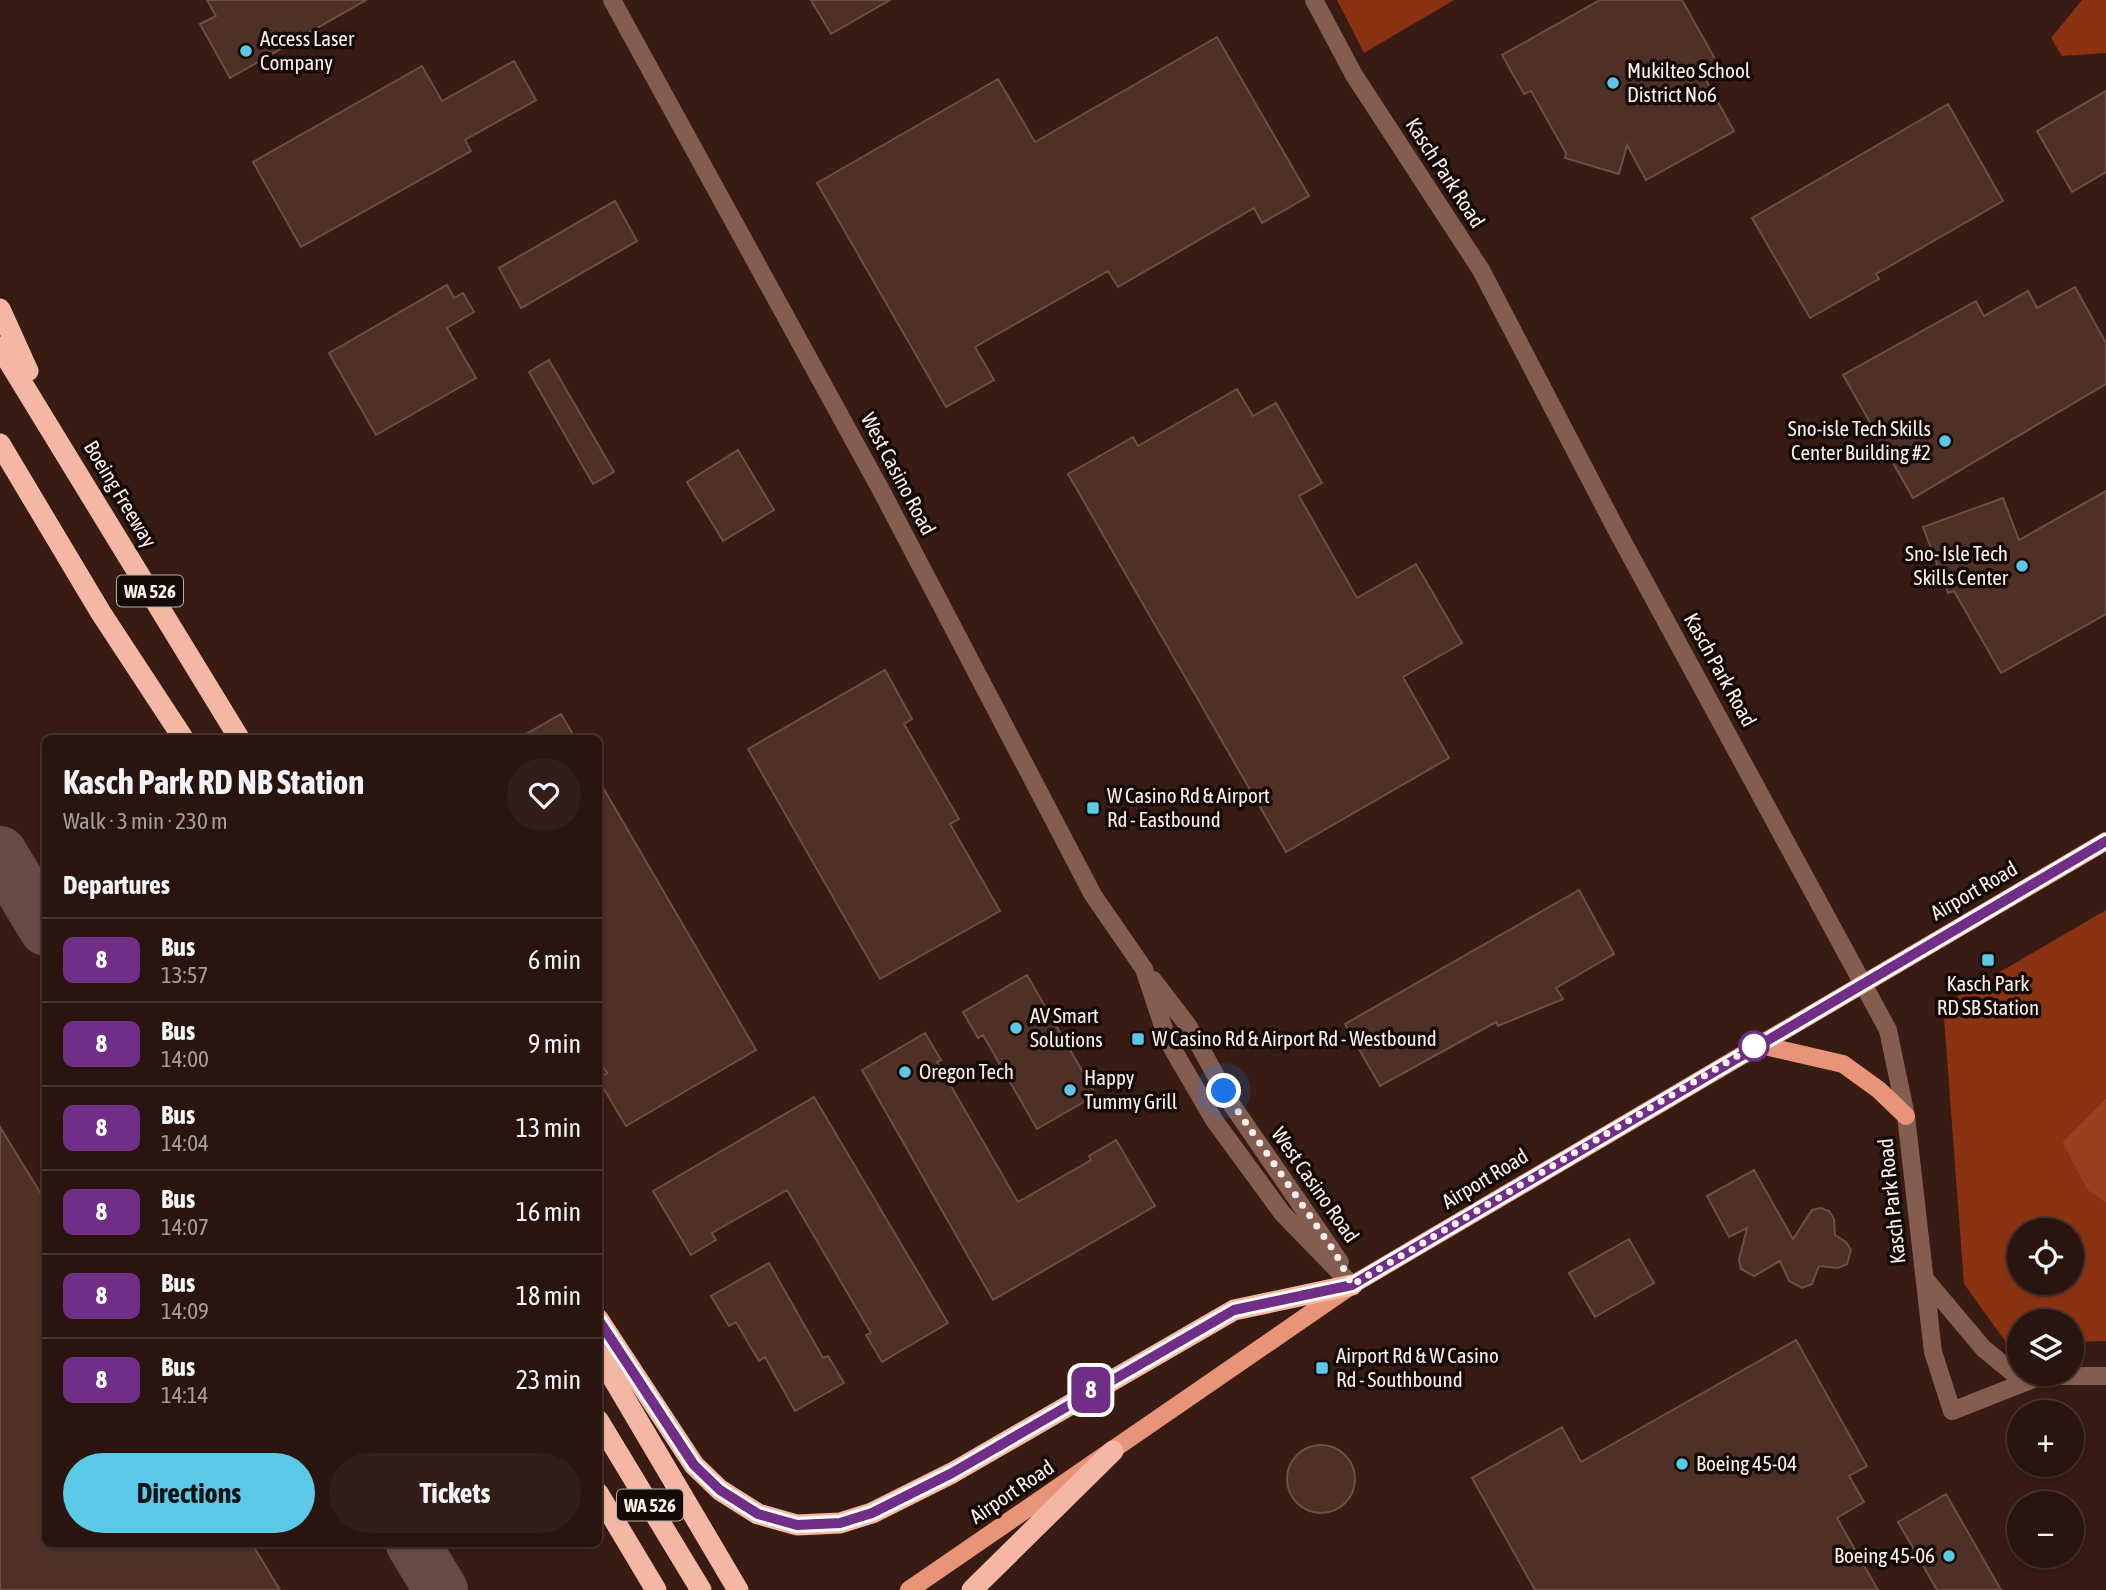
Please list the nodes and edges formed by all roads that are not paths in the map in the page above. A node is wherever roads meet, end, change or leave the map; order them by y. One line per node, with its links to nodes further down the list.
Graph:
1 (612, 0): 12 (street, West Casino Road)
2 (1314, 0): 13 (street, Kasch Park Road)
3 (0, 310): 5 (highway)
4 (0, 347): 5 (highway, Boeing Freeway / WA 526)
5 (61, 443): 10 (highway, Boeing Freeway / WA 526)
6 (0, 444): 7 (highway, WA 526)
7 (101, 613): 8 (highway); 9 (highway, WA 526)
8 (169, 735)
9 (181, 735)
10 (237, 735)
11 (2106, 841): 13 (main road, Airport Road)
12 (1144, 969): 17 (street, West Casino Road); 17 (street, West Casino Road)
13 (1862, 982): 14 (main road, Airport Road); 15 (street, Kasch Park Road)
14 (1756, 1045): 15 (main road); 17 (main road, Airport Road)
15 (1906, 1116): 16 (street, Kasch Park Road)
16 (1924, 1278): 20 (street); 23 (street, Kasch Park Road)
17 (1352, 1285): 18 (highway); 25 (main road, Airport Road)
18 (602, 1325)
19 (602, 1360): 29 (highway, WA 526)
20 (2007, 1368)
21 (2084, 1376): 22 (street)
22 (2106, 1376)
23 (2014, 1386)
24 (602, 1427): 28 (highway, WA 526)
25 (1113, 1451): 30 (main road, Airport Road); 31 (highway)
26 (602, 1500): 27 (highway)
27 (656, 1590)
28 (701, 1590)
29 (738, 1590)
30 (909, 1590)
31 (972, 1590)

